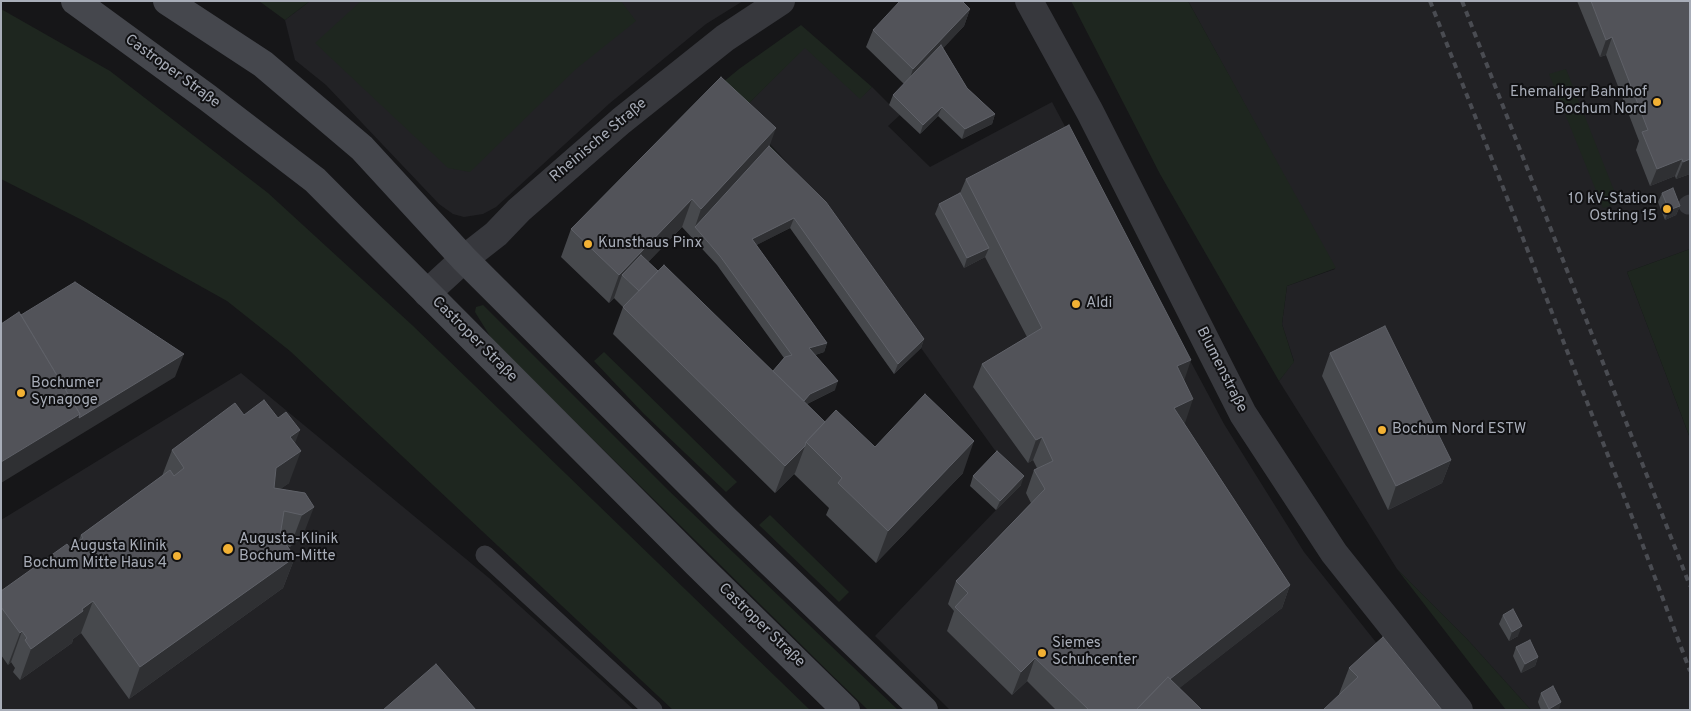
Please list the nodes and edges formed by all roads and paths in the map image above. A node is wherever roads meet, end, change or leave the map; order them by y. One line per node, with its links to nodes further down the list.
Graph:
1 (75, 1): 6 (main road, Castroper Straße)
2 (167, 1): 5 (main road)
3 (781, 1): 5 (street, Rheinische Straße)
4 (1029, 1): 11 (street, Blumenstraße)
5 (464, 259): 6 (street, Rheinische Straße); 10 (main road)
6 (427, 293): 9 (main road, Castroper Straße)
7 (485, 554): 8 (lane)
8 (653, 710)
9 (846, 710)
10 (924, 710)
11 (1459, 710)

